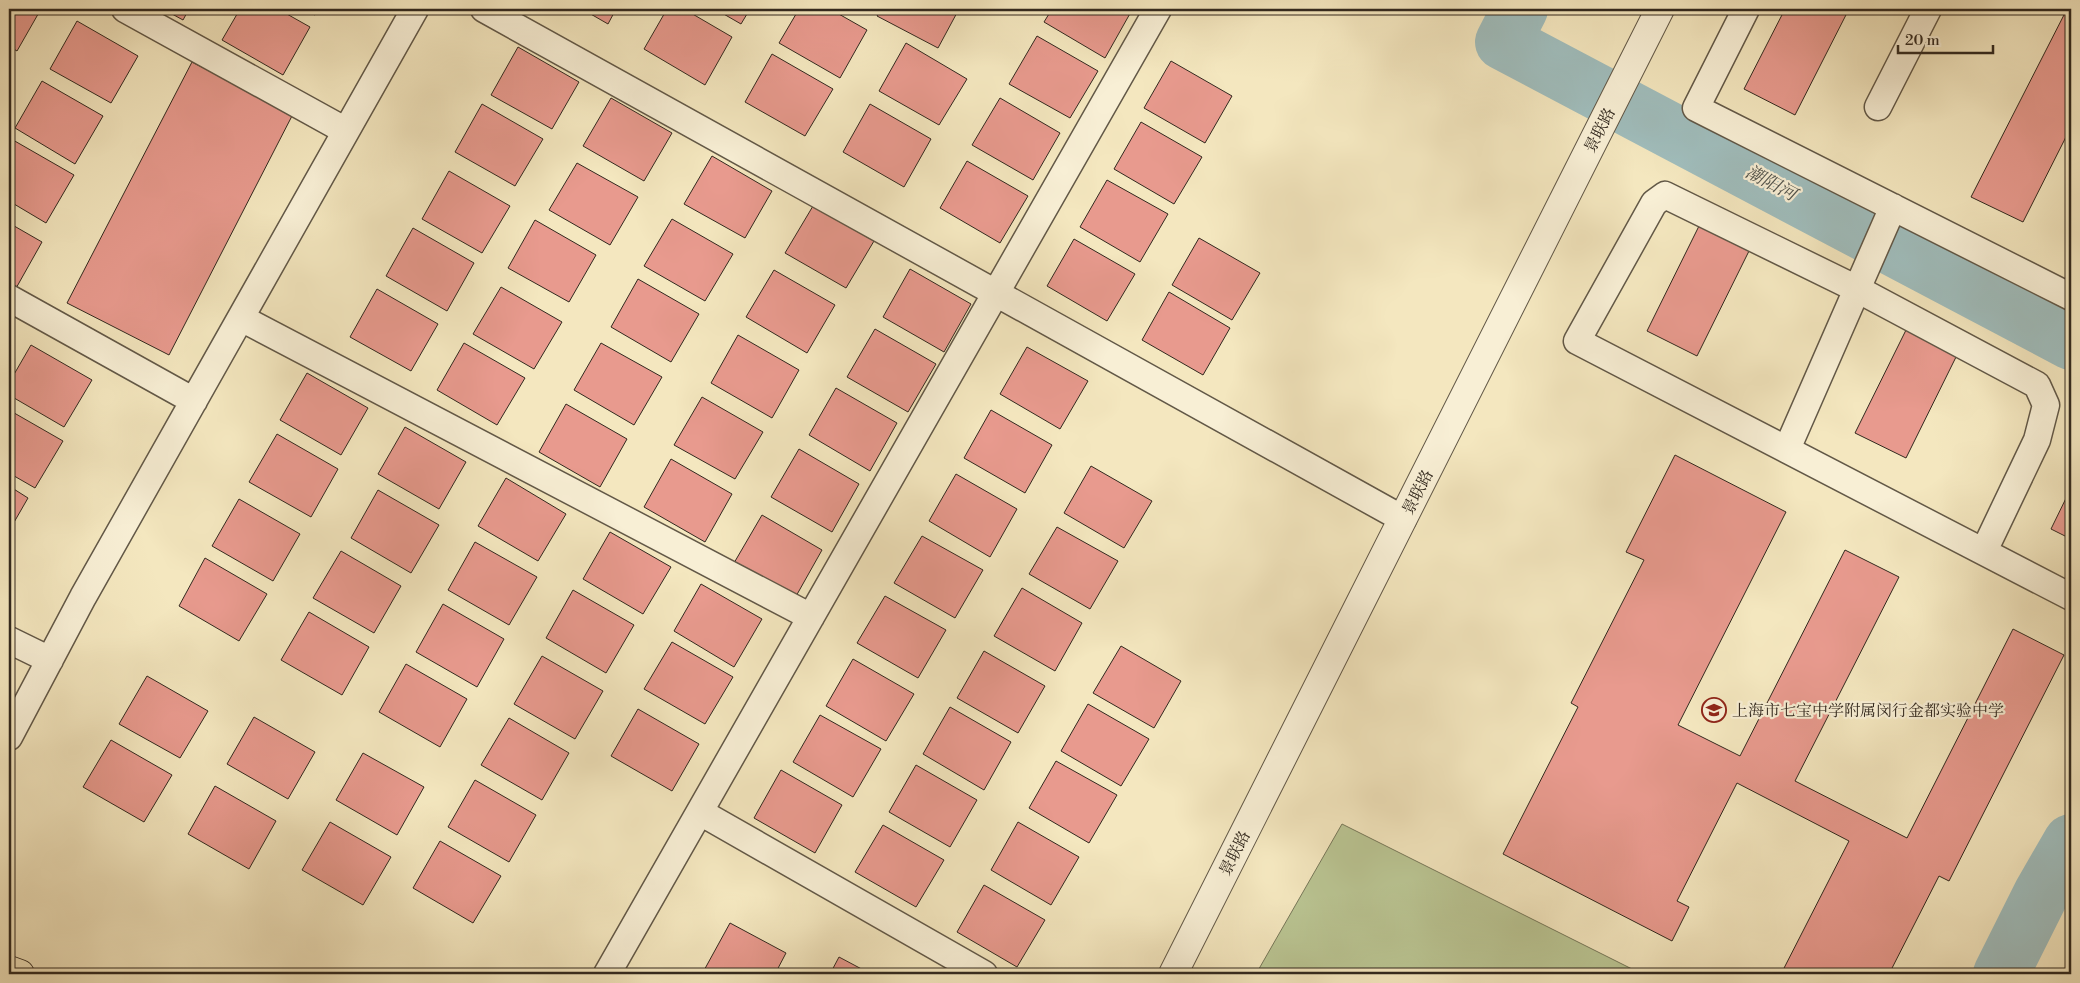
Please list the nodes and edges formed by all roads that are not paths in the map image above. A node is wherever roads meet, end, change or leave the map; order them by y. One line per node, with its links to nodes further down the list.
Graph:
1 (125, 9): 9 (street)
2 (415, 9): 9 (street)
3 (484, 9): 12 (street)
4 (1158, 9): 12 (street)
5 (1660, 9): 18 (street, 景联路)
6 (1746, 9): 10 (street)
7 (1928, 9): 8 (street)
8 (1878, 107)
9 (346, 131): 15 (street)
10 (1893, 207): 11 (street); 13 (street)
11 (1859, 284): 17 (street); 17 (street); 19 (street)
12 (996, 293): 18 (street); 21 (street)
13 (2071, 297)
14 (9, 298): 16 (street)
15 (241, 318): 16 (street); 21 (street)
16 (194, 401): 23 (street)
17 (1787, 450): 19 (street)
18 (1403, 519): 30 (street, 景联路)
19 (1984, 551): 20 (street)
20 (2071, 597)
21 (811, 617): 25 (street)
22 (9, 640): 23 (street)
23 (50, 660): 24 (street)
24 (9, 737)
25 (700, 812): 28 (street); 29 (street)
26 (9, 970): 27 (main road)
27 (20, 974)
28 (607, 974)
29 (984, 974)
30 (1173, 974)

